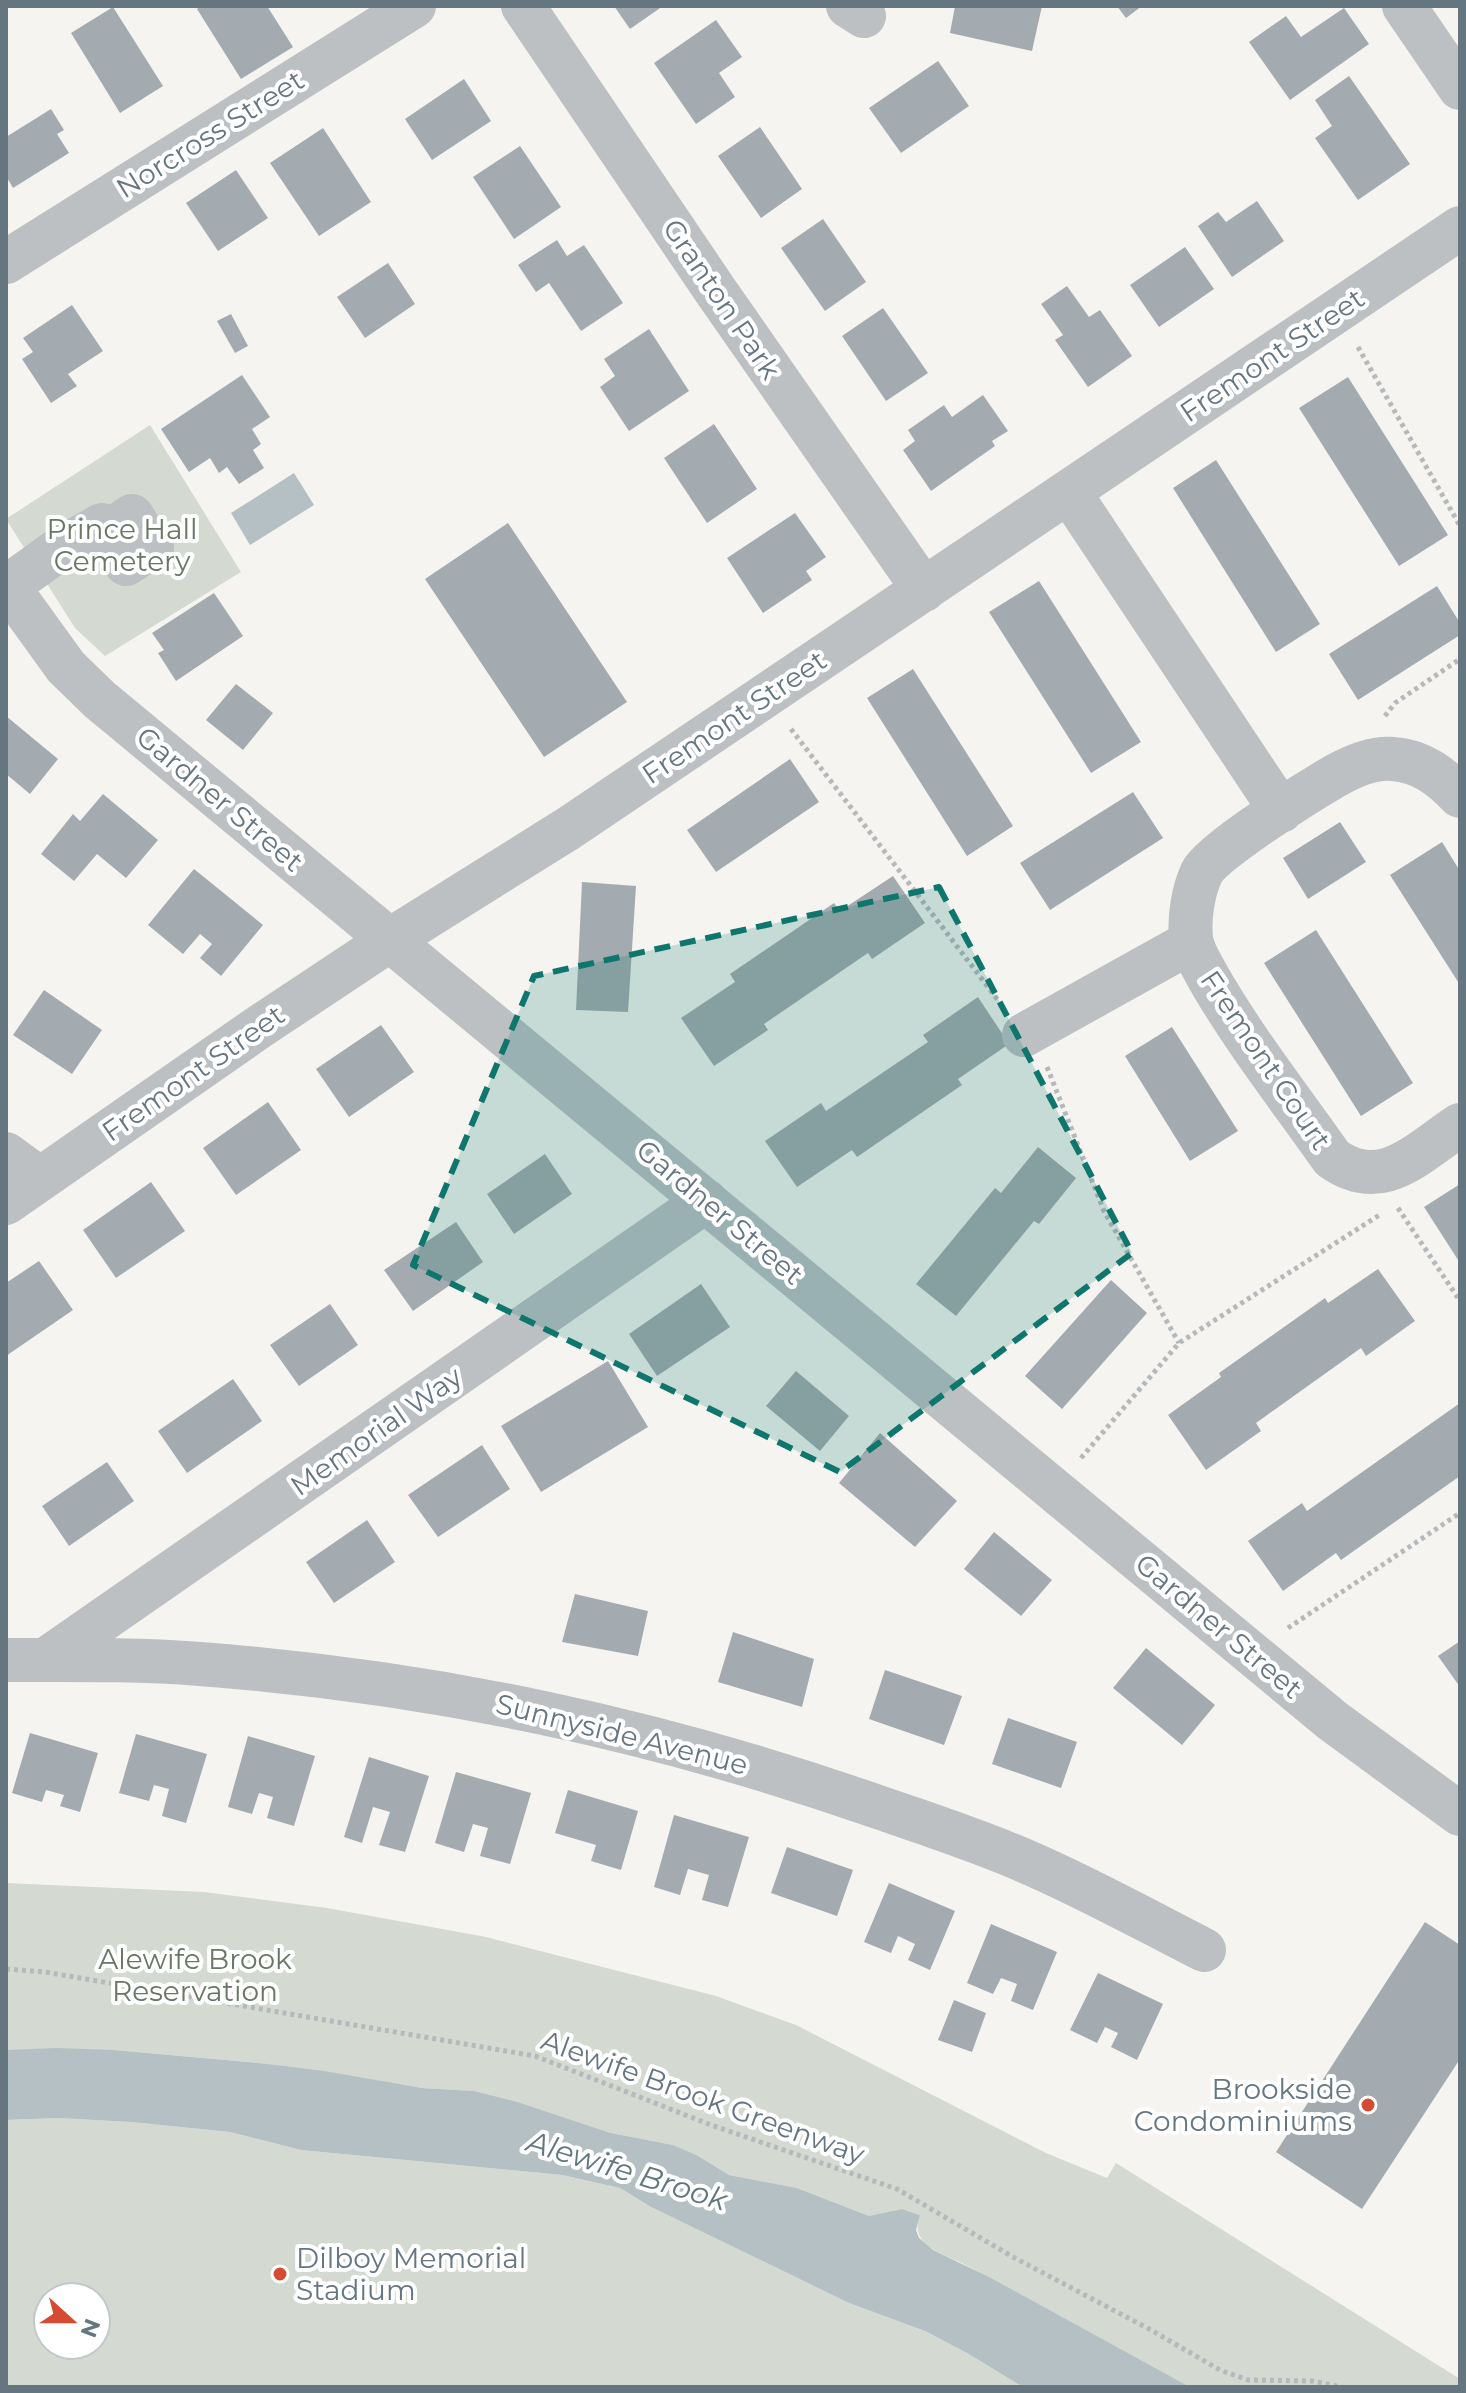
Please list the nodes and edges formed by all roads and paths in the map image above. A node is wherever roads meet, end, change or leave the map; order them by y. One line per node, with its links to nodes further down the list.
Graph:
1 (414, 6): 6 (street, Norcross Street)
2 (523, 6): 12 (street, Granton Park)
3 (1404, 6): 4 (street)
4 (1460, 88)
5 (1460, 228): 7 (street, Fremont Street)
6 (6, 262)
7 (1337, 311): 8 (street, Fremont Street); 9 (path)
8 (1069, 492): 12 (street, Fremont Street); 16 (street)
9 (1460, 526)
10 (107, 533): 11 (street)
11 (7, 585): 17 (street, Gardner Street)
12 (924, 590): 17 (street, Fremont Street)
13 (1460, 659): 14 (path)
14 (1376, 727)
15 (1460, 796): 16 (street, Fremont Court)
16 (1281, 811): 18 (street, Fremont Court)
17 (390, 940): 21 (street, Fremont Street); 23 (street, Gardner Street)
18 (1191, 942): 19 (street); 22 (street, Fremont Court)
19 (1024, 1035)
20 (1460, 1125): 22 (street)
21 (17, 1178)
22 (1385, 1189): 24 (path); 25 (path)
23 (706, 1201): 25 (street, Gardner Street); 28 (street, Memorial Way)
24 (1460, 1301)
25 (1054, 1489): 27 (street, Gardner Street)
26 (1460, 1513): 27 (path)
27 (1252, 1652): 29 (street, Gardner Street)
28 (25, 1660): 30 (street, Sunnyside Avenue)
29 (1456, 1832)
30 (1204, 1950)
31 (6, 1969): 32 (path, Alewife Brook Greenway)
32 (1342, 2387)

